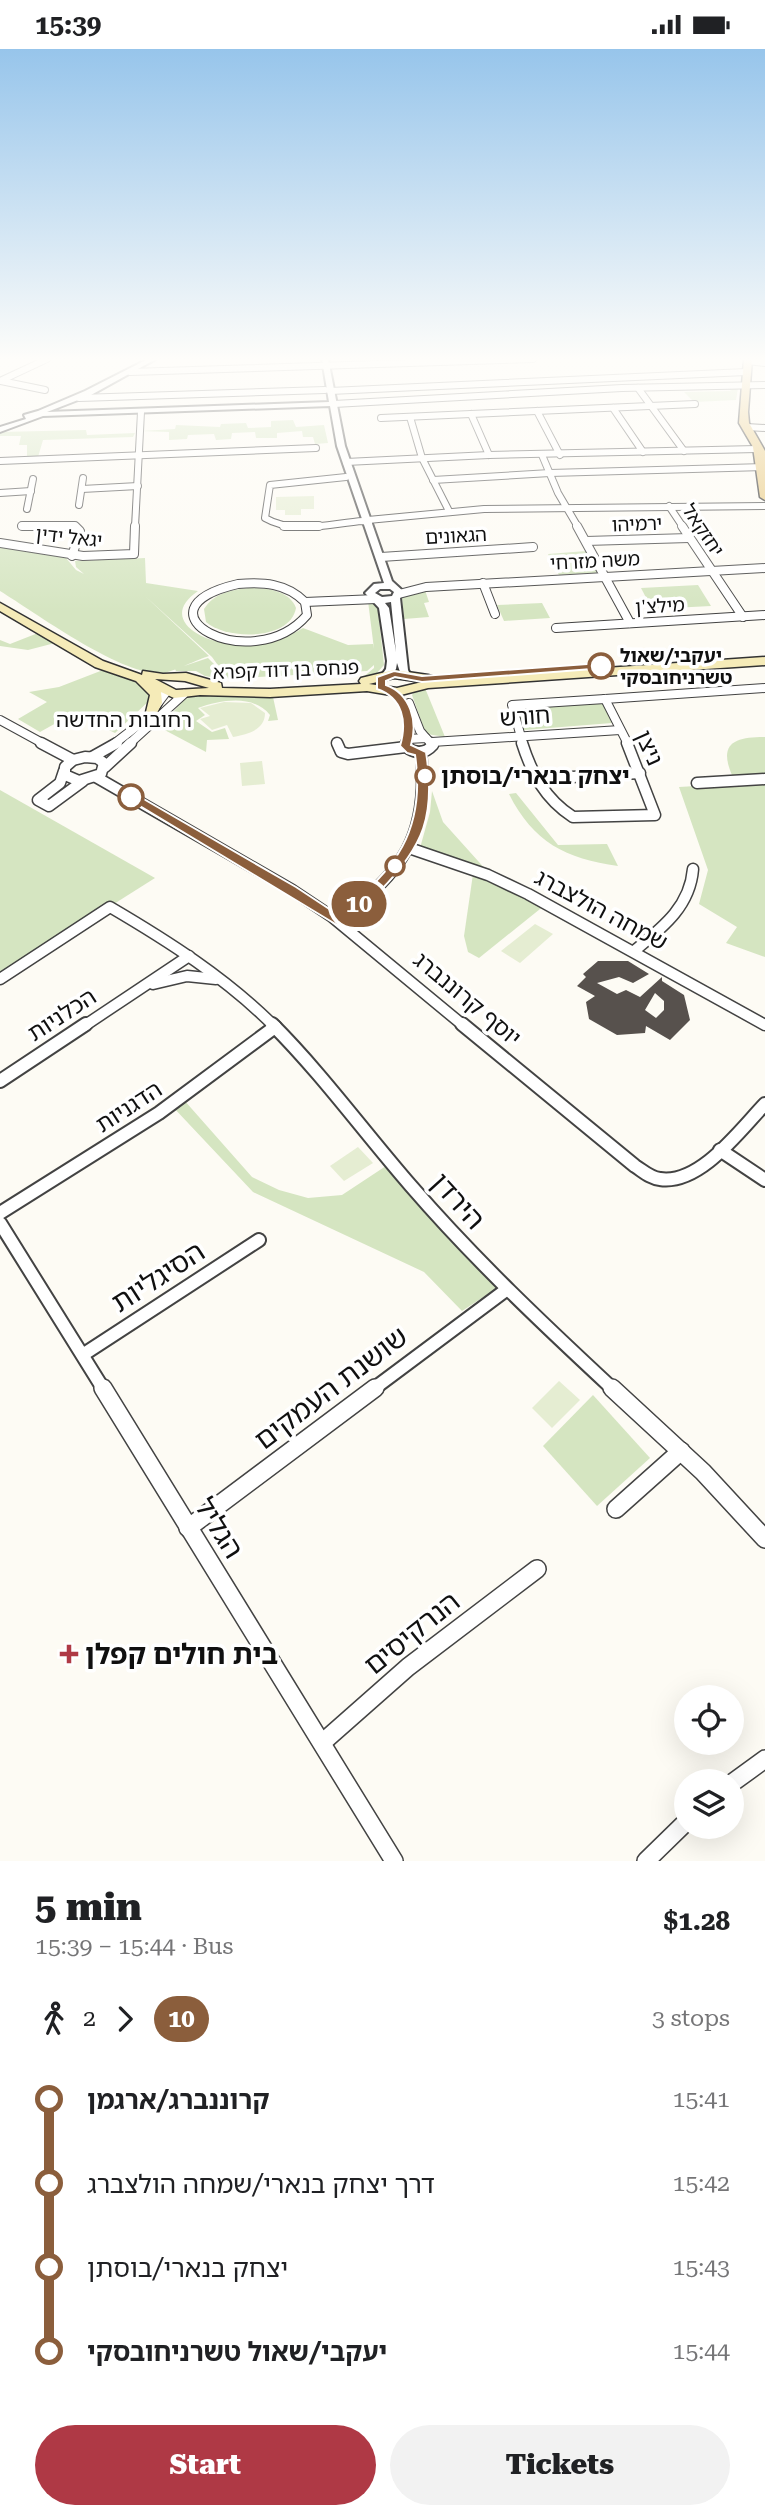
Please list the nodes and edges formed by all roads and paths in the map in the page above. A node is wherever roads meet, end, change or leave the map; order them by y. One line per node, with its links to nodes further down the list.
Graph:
1 (139, 444): 13 (street)
2 (335, 444): 22 (street)
3 (341, 444): 19 (street)
4 (418, 444): 17 (street)
5 (484, 444): 14 (street)
6 (553, 444): 16 (street)
7 (637, 444): 12 (street)
8 (679, 444): 11 (street)
9 (756, 445): 11 (street); 20 (main road)
10 (316, 449): 13 (street)
11 (684, 451): 12 (street)
12 (643, 452): 16 (street)
13 (140, 454): 18 (street); 27 (street)
14 (489, 455): 15 (street); 17 (street)
15 (542, 455): 16 (street); 21 (street)
16 (559, 455)
17 (422, 458): 19 (street); 25 (street)
18 (0, 461)
19 (346, 462): 28 (street)
20 (763, 464): 21 (street); 26 (main road)
21 (550, 473): 25 (street); 36 (street)
22 (346, 477): 28 (street); 39 (street)
23 (83, 478): 29 (street)
24 (33, 479): 30 (street)
25 (433, 480): 38 (street)
26 (763, 483): 32 (main road)
27 (138, 486): 29 (street); 45 (street, יגאל ידין)
28 (354, 488): 39 (street)
29 (82, 489): 33 (street)
30 (30, 491): 31 (street); 37 (street)
31 (0, 493)
32 (765, 497)
33 (79, 505)
34 (669, 506): 35 (street); 36 (street); 41 (street, יחזקאל)
35 (765, 506)
36 (565, 507): 38 (street); 42 (street)
37 (27, 509)
38 (449, 511): 39 (street)
39 (367, 521): 46 (street); 52 (street)
40 (22, 526): 45 (street)
41 (689, 538): 42 (street, ירמיהו); 48 (street, יחזקאל)
42 (586, 541): 49 (street)
43 (0, 543): 45 (street, יגאל ידין)
44 (533, 547): 46 (street, הגאונים)
45 (72, 556)
46 (381, 557): 51 (street)
47 (765, 568): 48 (street, משה מזרחי)
48 (712, 571): 49 (street, משה מזרחי); 58 (street, יחזקאל)
49 (606, 576): 50 (street, משה מזרחי); 59 (street)
50 (483, 583): 51 (street, משה מזרחי); 56 (street)
51 (395, 591): 52 (street); 62 (street)
52 (376, 593): 54 (street); 68 (street)
53 (0, 596): 64 (main road)
54 (304, 600): 54 (street)
55 (0, 605): 66 (main road)
56 (495, 614)
57 (765, 615): 58 (street, מילצ'ן)
58 (743, 617): 59 (street, מילצ'ן)
59 (630, 623): 60 (street, מילצ'ן)
60 (556, 628)
61 (765, 655): 65 (main road)
62 (404, 661): 65 (main road); 68 (street)
63 (765, 661): 68 (main road)
64 (176, 677): 67 (main road, פנחס בן דוד קפרא); 70 (main road)
65 (449, 677): 68 (main road)
66 (133, 678): 70 (main road); 73 (main road)
67 (194, 679): 68 (main road, פנחס בן דוד קפרא); 71 (main road)
68 (397, 683): 71 (main road, פנחס בן דוד קפרא); 78 (street); 80 (street)
69 (765, 688): 72 (street)
70 (166, 689): 71 (main road, פנחס בן דוד קפרא); 73 (street)
71 (186, 693): 85 (street)
72 (605, 698): 75 (street, ניצן); 76 (street)
73 (152, 712): 77 (street)
74 (0, 720): 81 (street)
75 (620, 730): 76 (street, חורש); 87 (street, ניצן)
76 (520, 736): 78 (street, חורש); 89 (street)
77 (123, 738): 81 (street); 83 (street)
78 (429, 740): 80 (street, חורש); 82 (street)
79 (337, 743): 80 (street, חורש)
80 (407, 743): 82 (street)
81 (45, 745): 84 (street)
82 (421, 752): 94 (street)
83 (91, 757): 84 (street); 85 (street)
84 (73, 760): 86 (street)
85 (105, 767): 88 (street)
86 (64, 771): 88 (street, יוסף קרוננברג); 92 (street)
87 (640, 773): 89 (street); 89 (street, ניצן)
88 (91, 779): 92 (street); 93 (street, יוסף קרוננברג)
89 (538, 779)
90 (765, 779): 91 (street)
91 (697, 783)
92 (63, 795): 93 (street)
93 (131, 797): 96 (street, יוסף קרוננברג)
94 (409, 848): 96 (street); 97 (street, שמחה הולצברג)
95 (693, 869): 97 (street)
96 (337, 920): 106 (street, יוסף קרוננברג)
97 (634, 951): 102 (street, שמחה הולצברג)
98 (189, 955): 99 (street, הירדן); 100 (street, הירדן); 101 (street, הכלניות)
99 (0, 979)
100 (220, 980): 101 (street, הכלניות); 103 (street, הירדן)
101 (147, 986): 104 (street, הכלניות)
102 (765, 1025)
103 (275, 1027): 108 (street, הדגניות); 111 (street, הירדן)
104 (0, 1081)
105 (765, 1104): 106 (street)
106 (720, 1150): 107 (street)
107 (765, 1180)
108 (0, 1213)
109 (0, 1223): 112 (street, הגליל)
110 (259, 1240): 112 (street, הסיגליות)
111 (506, 1290): 113 (street, הירדן); 115 (street, שושנת העמקים)
112 (84, 1354): 115 (street, הגליל)
113 (681, 1451): 114 (street); 116 (street, הירדן)
114 (616, 1509)
115 (188, 1528): 118 (street, הגליל)
116 (765, 1539)
117 (537, 1569): 118 (street, הנרקיסים)
118 (323, 1742): 122 (street, הגליל)
119 (765, 1759): 120 (street)
120 (744, 1774)
121 (674, 1834): 123 (street)
122 (394, 1861)
123 (646, 1861)

